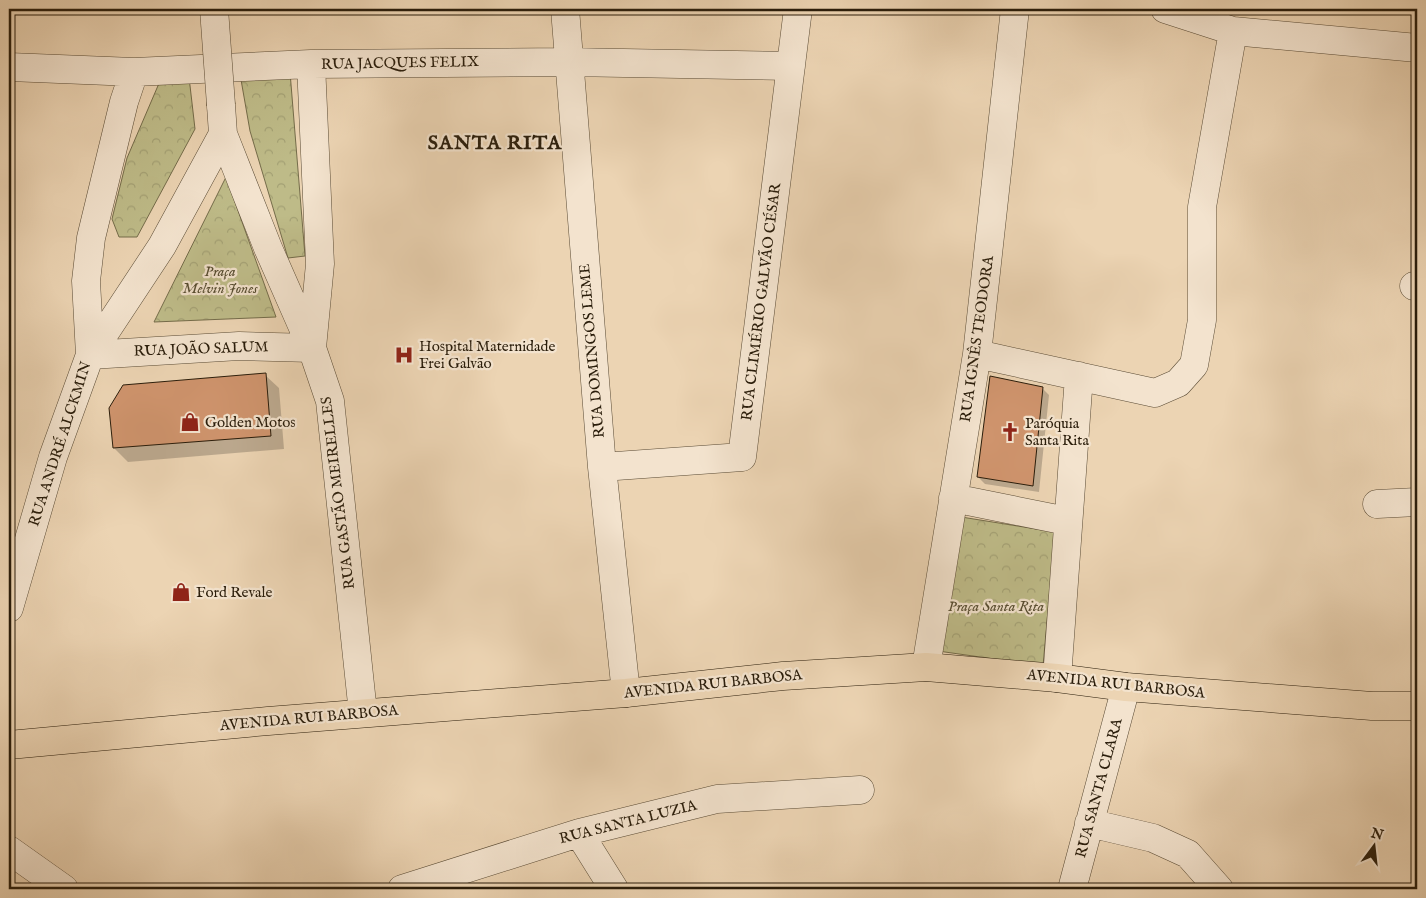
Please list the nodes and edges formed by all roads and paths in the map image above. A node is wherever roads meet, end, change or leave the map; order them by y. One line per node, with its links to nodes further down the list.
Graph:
1 (214, 9): 13 (street, bridge)
2 (565, 9): 8 (street, RUA DOMINGOS LEME)
3 (798, 9): 10 (street, RUA CLIMÉRIO GALVÃO CÉSAR)
4 (1015, 9): 15 (street, RUA IGNÊS TEODORA)
5 (1165, 9): 6 (street)
6 (1233, 31): 7 (street); 17 (street)
7 (1417, 48)
8 (568, 62): 9 (street, RUA JACQUES FELIX); 10 (street, RUA JACQUES FELIX); 18 (street, RUA DOMINGOS LEME)
9 (310, 64): 12 (street, RUA JACQUES FELIX); 14 (street, RUA GASTÃO MEIRELLES)
10 (791, 66): 18 (street, RUA CLIMÉRIO GALVÃO CÉSAR)
11 (9, 67): 12 (street, RUA JACQUES FELIX)
12 (134, 72): 16 (street, RUA ANDRÉ ALCKMIN)
13 (224, 134): 14 (street); 16 (street)
14 (312, 348): 16 (street, RUA JOÃO SALUM); 29 (street, RUA GASTÃO MEIRELLES)
15 (977, 354): 17 (street); 19 (street, RUA IGNÊS TEODORA)
16 (90, 355): 23 (street, RUA ANDRÉ ALCKMIN)
17 (1079, 376): 22 (street)
18 (602, 467): 27 (street, RUA DOMINGOS LEME)
19 (953, 498): 22 (street); 24 (street, RUA IGNÊS TEODORA)
20 (1417, 502): 21 (street)
21 (1377, 504)
22 (1067, 521): 25 (street)
23 (9, 608)
24 (926, 667): 25 (main road, AVENIDA RUI BARBOSA); 27 (main road, AVENIDA RUI BARBOSA)
25 (1057, 678): 26 (main road, AVENIDA RUI BARBOSA)
26 (1126, 687): 28 (main road, AVENIDA RUI BARBOSA); 32 (street, RUA SANTA CLARA)
27 (626, 693): 29 (main road, AVENIDA RUI BARBOSA)
28 (1417, 706)
29 (363, 713): 30 (main road, AVENIDA RUI BARBOSA)
30 (9, 745)
31 (860, 790): 33 (street, RUA SANTA LUZIA)
32 (1090, 823): 38 (street, RUA SANTA CLARA); 39 (street)
33 (579, 832): 36 (street, RUA SANTA LUZIA); 37 (street)
34 (9, 850): 35 (street)
35 (64, 889)
36 (406, 889)
37 (614, 889)
38 (1071, 889)
39 (1219, 889)

